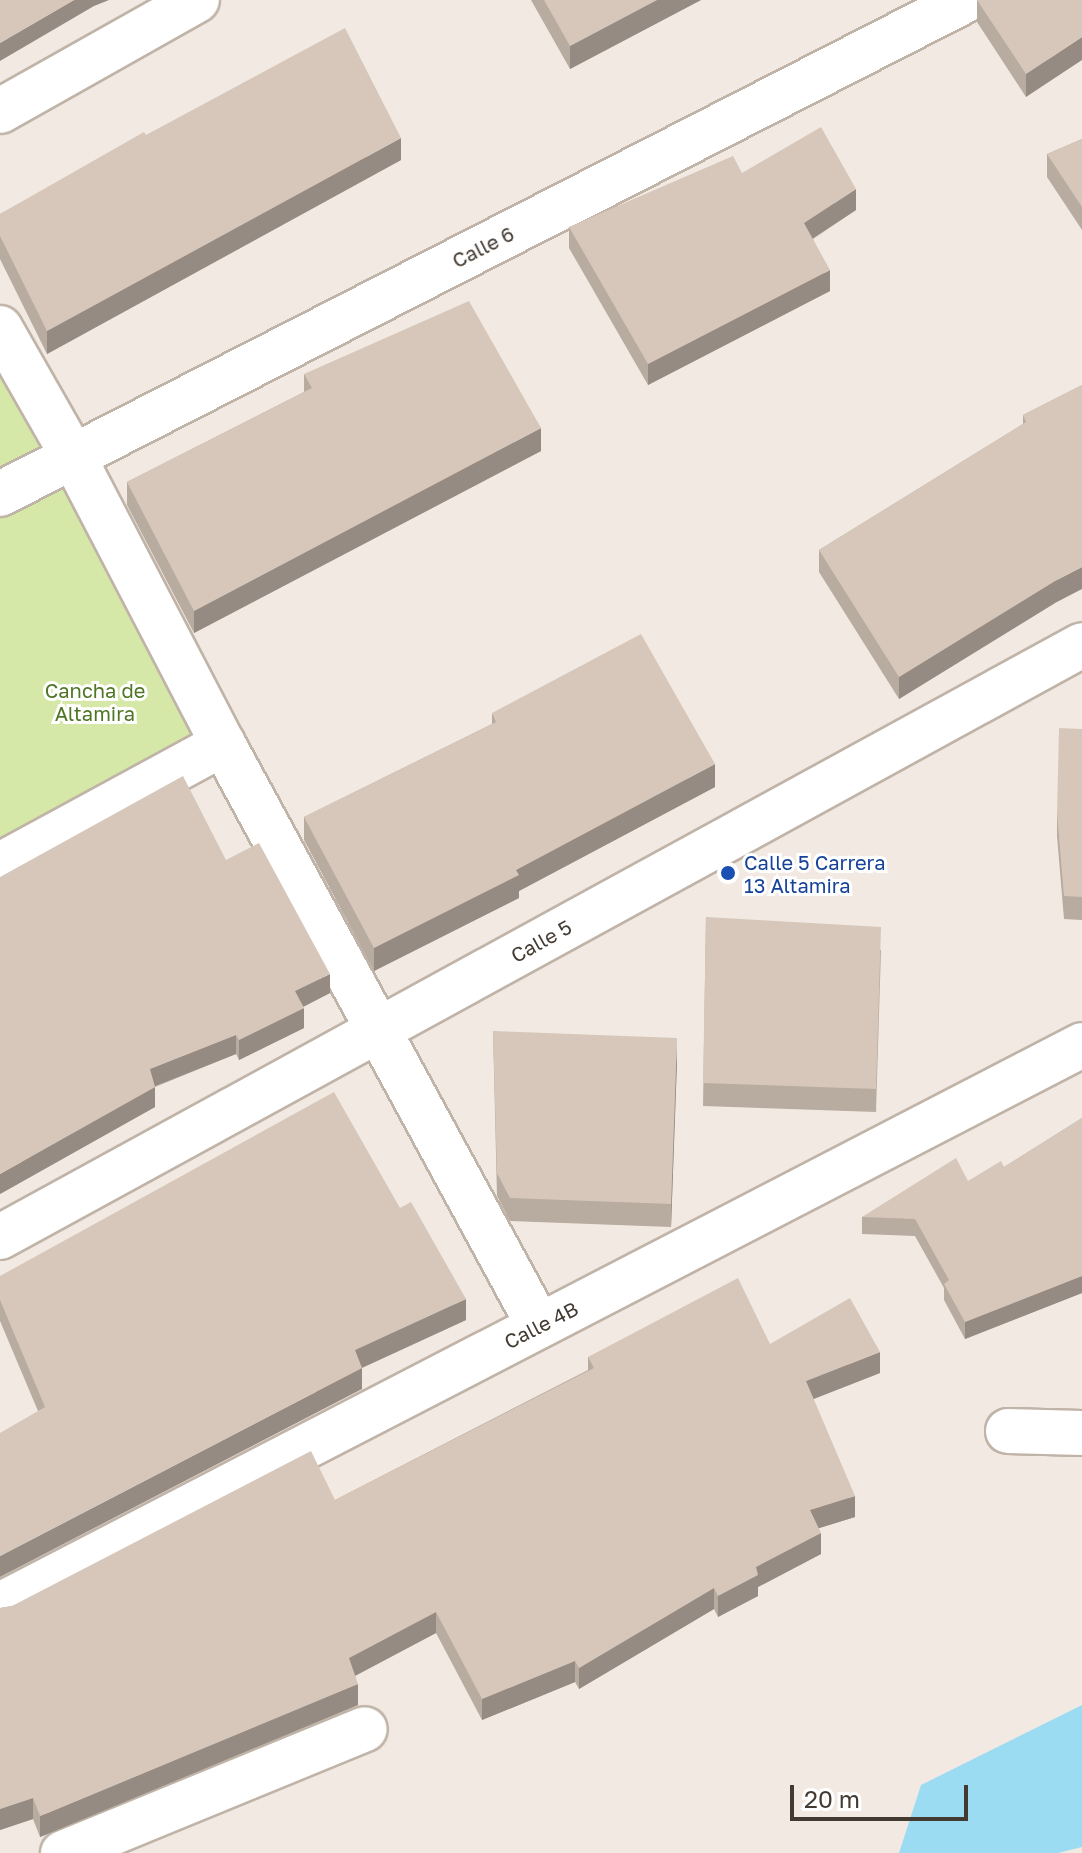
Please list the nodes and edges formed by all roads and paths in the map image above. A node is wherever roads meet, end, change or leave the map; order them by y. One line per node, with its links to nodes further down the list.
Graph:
1 (197, 0): 3 (street)
2 (966, 0): 5 (street, Calle 6)
3 (0, 111)
4 (0, 328): 5 (street)
5 (73, 456): 6 (street, Calle 6); 8 (street)
6 (0, 494)
7 (1082, 645): 10 (street, Calle 5)
8 (223, 744): 9 (street); 10 (street)
9 (0, 865)
10 (377, 1030): 12 (street, Calle 5); 13 (street)
11 (1082, 1045): 13 (street, Calle 4B)
12 (0, 1237)
13 (539, 1326): 16 (street, Calle 4B)
14 (1008, 1431): 15 (street)
15 (1082, 1433)
16 (0, 1605)
17 (365, 1729): 18 (street)
18 (63, 1853)

